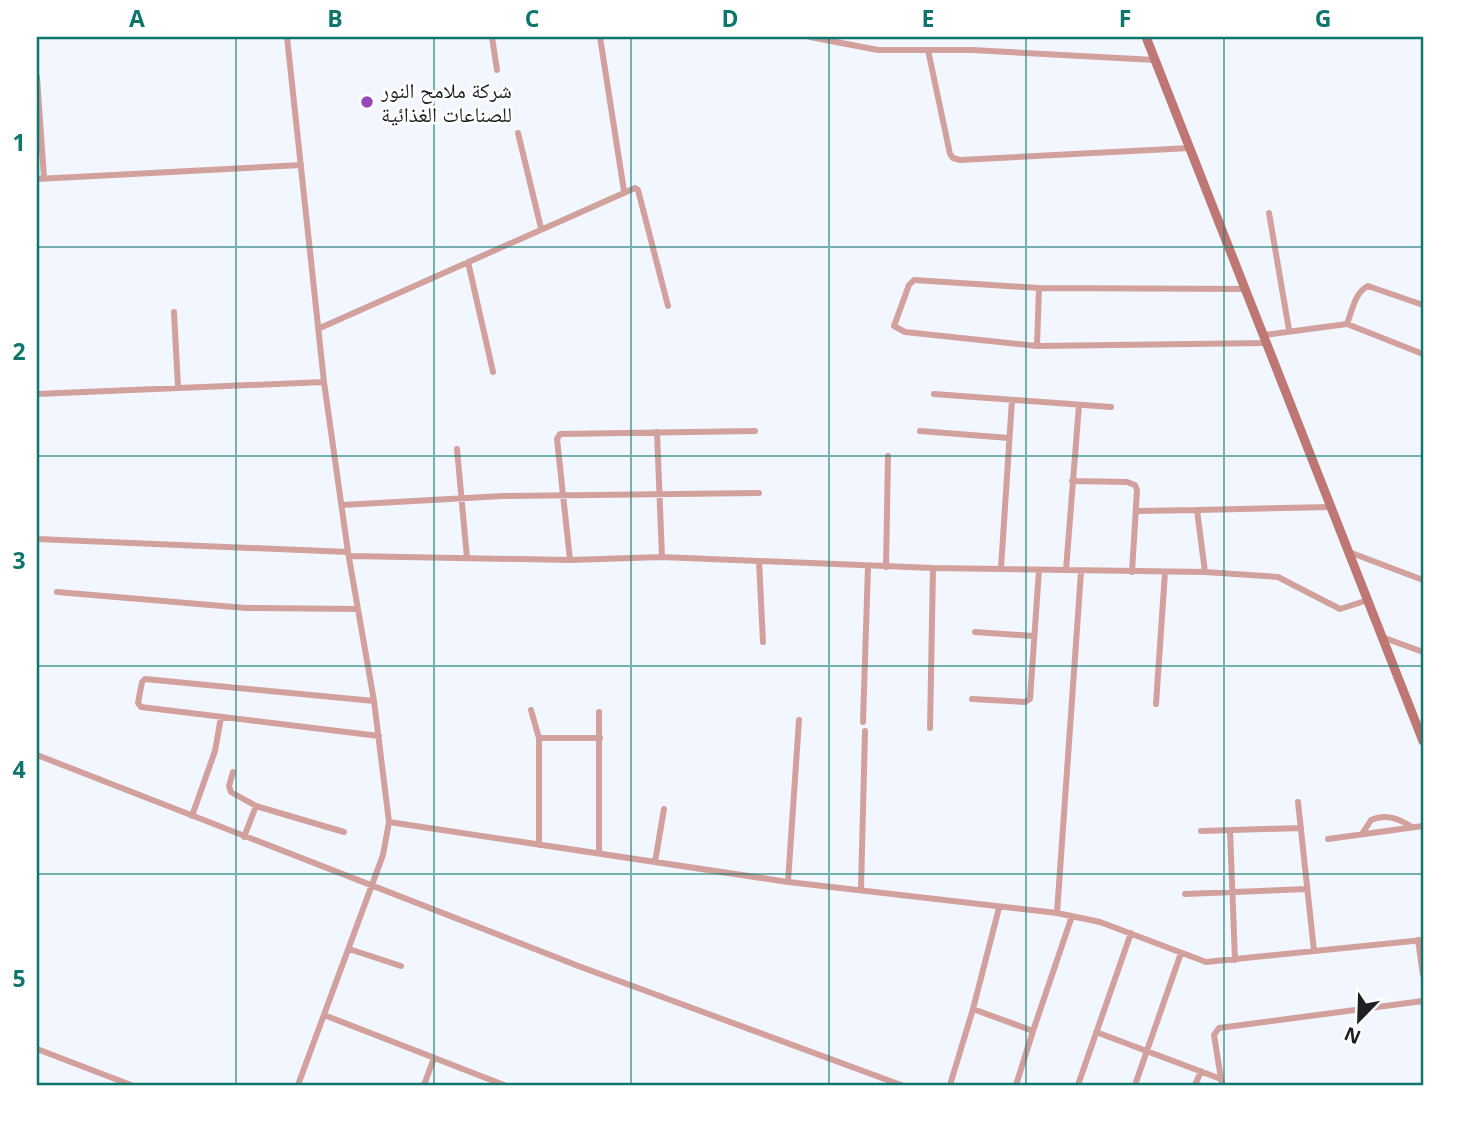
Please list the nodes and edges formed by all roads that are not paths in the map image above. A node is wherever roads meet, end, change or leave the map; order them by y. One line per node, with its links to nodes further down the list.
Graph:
1 (287, 37): 12 (street)
2 (492, 37): 8 (street)
3 (600, 37): 14 (street)
4 (810, 37): 6 (street)
5 (1146, 37): 7 (main road)
6 (928, 50): 7 (street); 11 (street)
7 (1155, 60): 11 (main road)
8 (497, 70)
9 (37, 77): 13 (street)
10 (518, 134): 16 (street)
11 (1190, 148): 19 (main road)
12 (301, 165): 13 (street); 24 (street)
13 (41, 178)
14 (624, 191): 16 (street); 21 (street)
15 (1269, 213): 25 (street)
16 (541, 228): 17 (street)
17 (468, 261): 24 (street); 29 (street)
18 (1039, 288): 19 (street); 27 (street); 27 (street)
19 (1246, 289): 26 (main road)
20 (1423, 305): 23 (street)
21 (668, 306)
22 (174, 312): 31 (street)
23 (1347, 324): 25 (street); 28 (street)
24 (320, 328): 30 (street)
25 (1289, 330): 26 (street)
26 (1266, 339): 27 (street); 49 (main road)
27 (1037, 346)
28 (1423, 354)
29 (493, 372)
30 (324, 382): 31 (street); 48 (street)
31 (178, 387): 32 (street)
32 (37, 394)
33 (934, 394): 34 (street)
34 (1012, 400): 35 (street); 40 (street)
35 (1079, 405): 36 (street); 43 (street)
36 (1111, 407)
37 (755, 431): 39 (street)
38 (920, 431): 40 (street)
39 (657, 432): 45 (street); 46 (street)
40 (1009, 438): 62 (street)
41 (457, 449): 47 (street)
42 (888, 456): 60 (street)
43 (1072, 481): 51 (street); 64 (street)
44 (759, 493): 45 (street)
45 (660, 495): 46 (street); 55 (street)
46 (562, 496): 47 (street); 57 (street)
47 (462, 498): 48 (street); 56 (street)
48 (342, 505): 54 (street)
49 (1331, 507): 50 (street); 53 (main road)
50 (1197, 510): 51 (street); 68 (street)
51 (1136, 511): 66 (street)
52 (37, 539): 54 (street)
53 (1349, 552): 69 (street); 71 (main road)
54 (349, 554): 56 (street); 72 (street)
55 (662, 557): 57 (street); 58 (street)
56 (467, 558): 57 (street)
57 (570, 560)
58 (759, 561): 59 (street); 76 (street)
59 (868, 566): 60 (street); 85 (street)
60 (886, 567): 61 (street)
61 (933, 568): 62 (street); 86 (street)
62 (1001, 568): 63 (street)
63 (1039, 570): 64 (street); 74 (street)
64 (1066, 570): 65 (street)
65 (1081, 572): 66 (street); 118 (street)
66 (1132, 572): 67 (street)
67 (1165, 572): 68 (street); 80 (street)
68 (1205, 572): 71 (street)
69 (1423, 580)
70 (57, 592): 72 (street)
71 (1368, 600): 75 (main road)
72 (358, 610): 79 (street)
73 (975, 632): 74 (street)
74 (1033, 636): 78 (street)
75 (1382, 637): 77 (street); 91 (main road)
76 (763, 642)
77 (1423, 652)
78 (972, 699)
79 (374, 701): 83 (street); 88 (street)
80 (1156, 704)
81 (531, 710): 89 (street)
82 (599, 712): 90 (street)
83 (221, 717): 88 (street); 97 (street)
84 (799, 720): 111 (street)
85 (863, 722)
86 (930, 728)
87 (865, 731): 113 (street)
88 (379, 736): 98 (street)
89 (539, 738): 90 (street); 108 (street)
90 (600, 738): 109 (street)
91 (1423, 741)
92 (37, 755): 97 (street)
93 (233, 772): 95 (street)
94 (1298, 802): 100 (street)
95 (256, 806): 104 (street); 106 (street)
96 (664, 809): 110 (street)
97 (192, 816): 106 (street)
98 (389, 822): 108 (street); 112 (street)
99 (1423, 826): 101 (street)
100 (1301, 828): 103 (street); 114 (street)
101 (1412, 828): 105 (street); 105 (street)
102 (1201, 831): 103 (street)
103 (1230, 831): 116 (street)
104 (344, 832)
105 (1362, 834): 107 (street)
106 (244, 837): 112 (street)
107 (1328, 839)
108 (538, 845): 109 (street)
109 (599, 853): 110 (street)
110 (655, 862): 111 (street)
111 (788, 882): 113 (street)
112 (371, 886): 122 (street); 142 (street)
113 (861, 889): 117 (street)
114 (1307, 889): 116 (street); 123 (street)
115 (1185, 894): 116 (street)
116 (1233, 894): 125 (street)
117 (999, 908): 118 (street); 129 (street)
118 (1057, 913): 119 (street)
119 (1072, 916): 120 (street); 131 (street)
120 (1130, 933): 124 (street); 132 (street)
121 (1421, 940): 123 (street); 127 (street)
122 (349, 949): 126 (street); 130 (street)
123 (1314, 951): 125 (street)
124 (1181, 953): 125 (street); 134 (street)
125 (1235, 960)
126 (401, 966)
127 (1423, 975)
128 (1423, 1001): 137 (street)
129 (973, 1009): 131 (street); 143 (street)
130 (324, 1015): 135 (street); 139 (street)
131 (1034, 1031): 144 (street)
132 (1096, 1032): 134 (street); 145 (street)
133 (37, 1049): 138 (street)
134 (1147, 1051): 136 (street); 146 (street)
135 (434, 1058): 140 (street); 141 (street)
136 (1200, 1071): 137 (street); 147 (street)
137 (1221, 1082)
138 (131, 1085)
139 (298, 1085)
140 (424, 1085)
141 (504, 1085)
142 (901, 1085)
143 (950, 1085)
144 (1016, 1085)
145 (1078, 1085)
146 (1135, 1085)
147 (1195, 1085)

